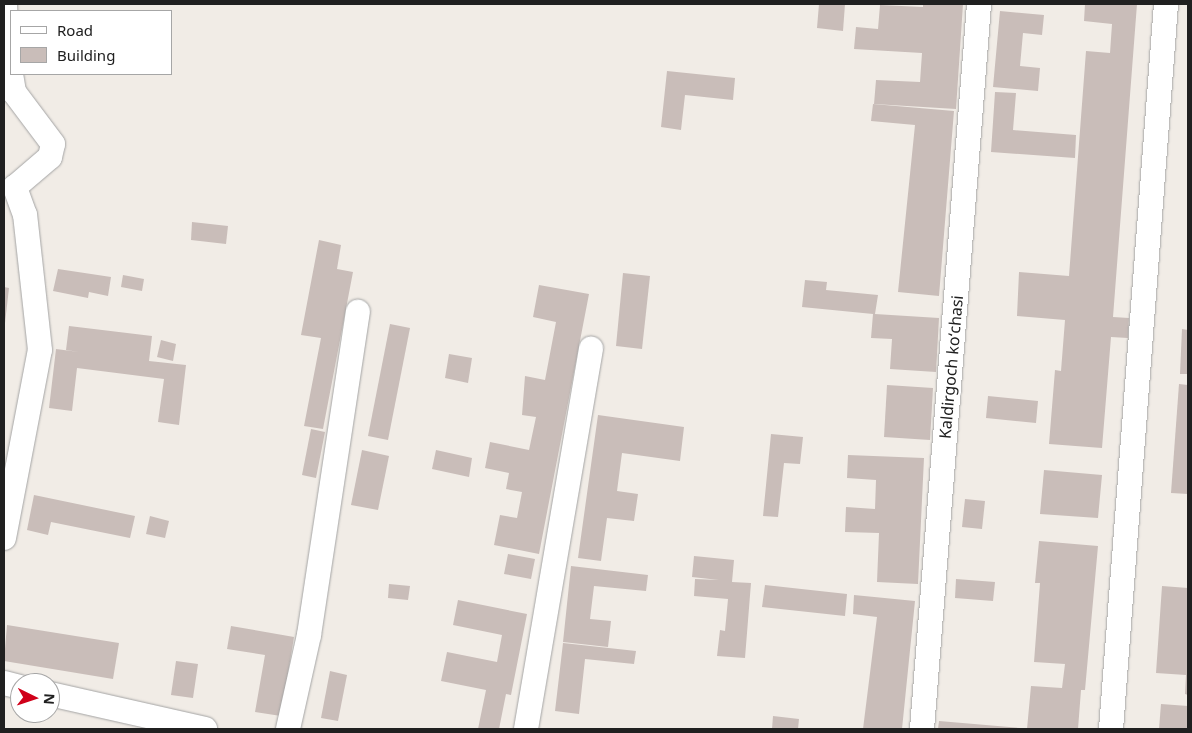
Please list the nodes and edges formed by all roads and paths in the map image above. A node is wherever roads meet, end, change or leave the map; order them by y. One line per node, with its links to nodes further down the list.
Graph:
1 (5, 4): 4 (street)
2 (979, 4): 13 (street, Kaldirgoch koʻchasi)
3 (1166, 4): 14 (street)
4 (10, 53)
5 (12, 75): 8 (street)
6 (358, 312): 11 (street)
7 (591, 349): 12 (street)
8 (4, 538)
9 (60, 696): 10 (street)
10 (205, 729)
11 (288, 729)
12 (526, 729)
13 (922, 729)
14 (1111, 729)

